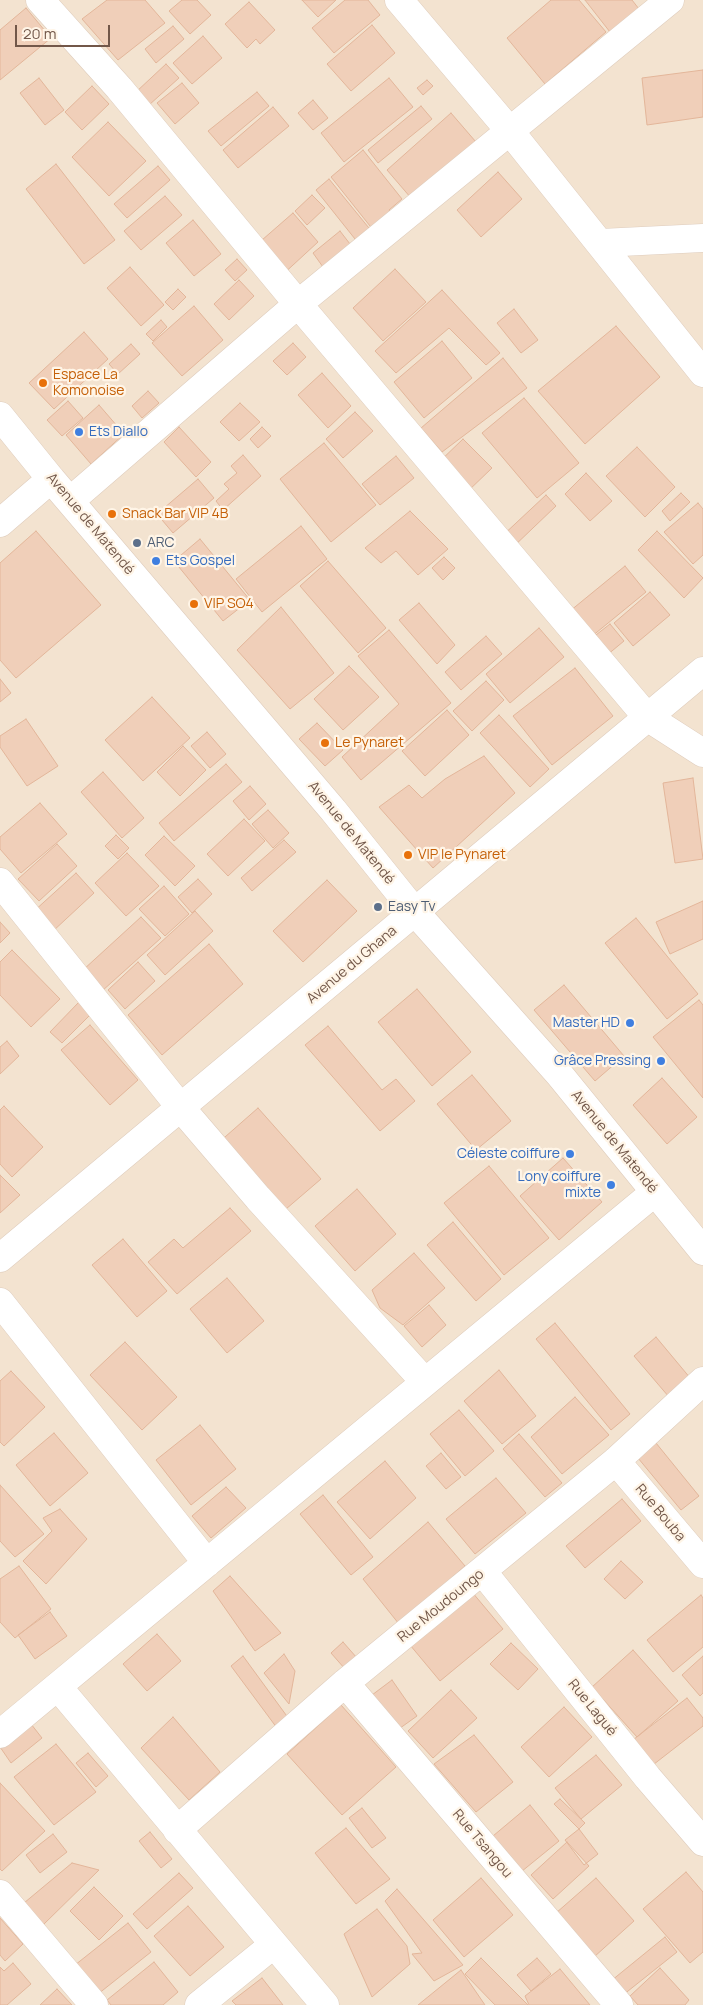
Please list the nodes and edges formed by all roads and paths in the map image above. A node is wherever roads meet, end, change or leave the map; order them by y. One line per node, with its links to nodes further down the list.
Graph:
1 (40, 0): 7 (street)
2 (400, 0): 4 (street)
3 (670, 0): 4 (street)
4 (510, 130): 6 (street); 7 (street)
5 (703, 238): 6 (street)
6 (601, 243): 8 (street)
7 (298, 304): 11 (street); 14 (street)
8 (703, 373)
9 (0, 416): 10 (street, Avenue de Matendé)
10 (51, 479): 11 (street, Avenue de Matendé); 12 (street)
11 (70, 501): 17 (street, Avenue de Matendé)
12 (0, 523)
13 (703, 671): 14 (street, Avenue du Ghana)
14 (648, 717): 15 (street); 17 (street, Avenue du Ghana)
15 (703, 753)
16 (0, 882): 18 (street)
17 (415, 912): 18 (street, Avenue du Ghana); 19 (street, Avenue de Matendé)
18 (181, 1108): 21 (street, Avenue du Ghana); 24 (street)
19 (655, 1192): 20 (street, Avenue de Matendé); 24 (street)
20 (703, 1251)
21 (0, 1258)
22 (0, 1302): 26 (street)
23 (703, 1381): 25 (street, Rue Moudoungo)
24 (425, 1382): 26 (street)
25 (616, 1461): 27 (street, Rue Bouba); 28 (street, Rue Moudoungo)
26 (207, 1563): 30 (street)
27 (703, 1564)
28 (483, 1572): 29 (street, Rue Moudoungo); 33 (street, Rue Lagué)
29 (345, 1683): 32 (street, Rue Moudoungo); 39 (street, Rue Tsangou)
30 (58, 1687): 31 (street); 32 (street)
31 (0, 1734)
32 (178, 1830): 35 (street)
33 (703, 1842)
34 (0, 1894): 36 (street)
35 (273, 1945): 37 (street); 38 (street)
36 (94, 2005)
37 (199, 2005)
38 (325, 2005)
39 (619, 2005)

